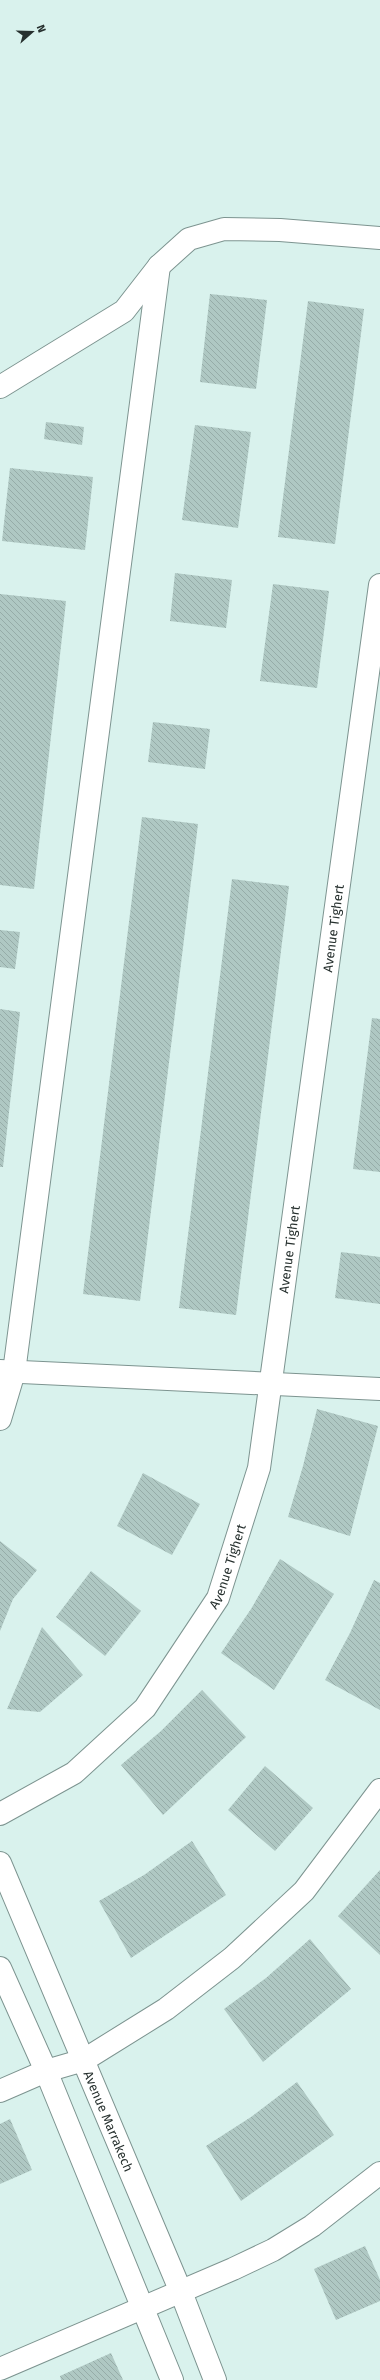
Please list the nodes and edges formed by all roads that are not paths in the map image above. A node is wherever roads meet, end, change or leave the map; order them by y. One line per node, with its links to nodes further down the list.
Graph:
1 (380, 238): 2 (street)
2 (158, 266): 3 (street); 5 (street)
3 (0, 387)
4 (380, 585): 6 (street, Avenue Tighert)
5 (7, 1371): 6 (street); 8 (street)
6 (272, 1385): 7 (street); 10 (street, Avenue Tighert)
7 (380, 1389)
8 (0, 1419)
9 (380, 1790): 13 (street)
10 (0, 1814)
11 (0, 1863): 13 (street, Avenue Marrakech)
12 (0, 1968): 14 (street)
13 (84, 2060): 14 (street); 17 (street, Avenue Marrakech)
14 (46, 2072): 15 (street); 18 (street)
15 (0, 2090)
16 (380, 2173): 17 (street)
17 (180, 2292): 18 (street); 21 (street, Avenue Marrakech)
18 (143, 2308): 19 (street); 20 (street)
19 (0, 2369)
20 (172, 2380)
21 (215, 2380)

